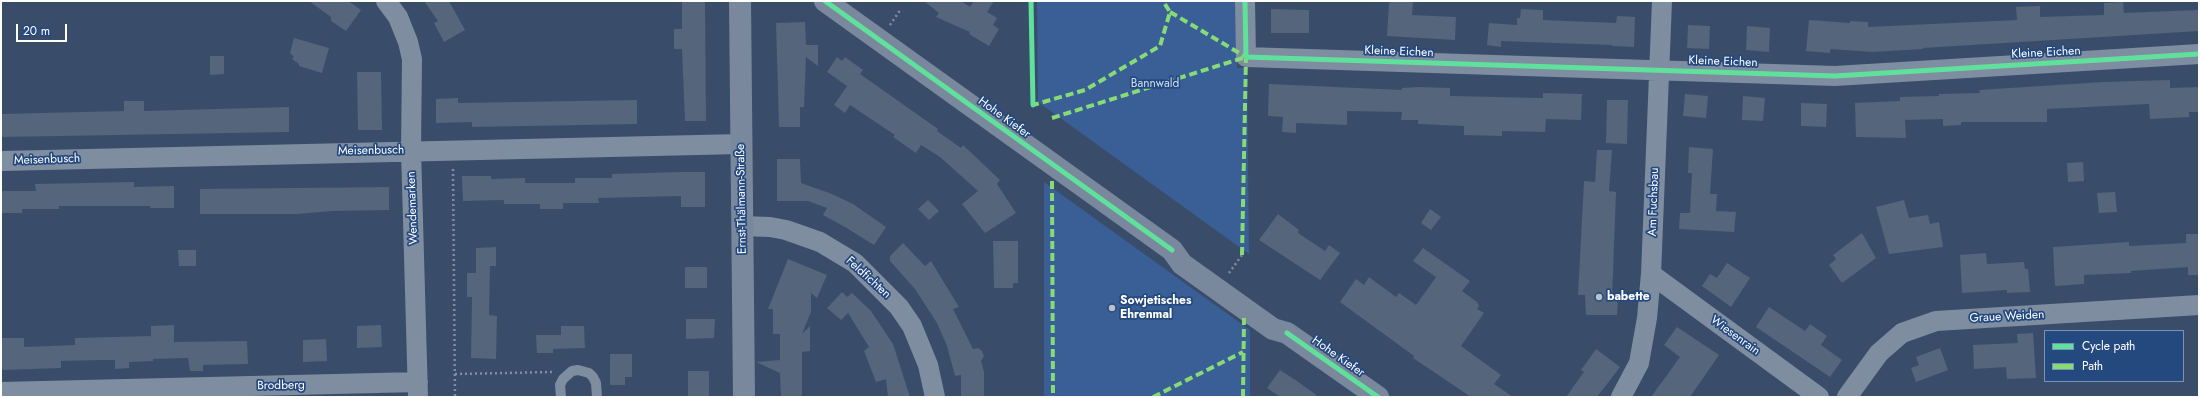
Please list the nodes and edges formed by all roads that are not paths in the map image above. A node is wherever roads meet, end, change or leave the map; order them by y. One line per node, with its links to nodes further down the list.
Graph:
1 (386, 1): 9 (street, Wendemarken)
2 (740, 1): 8 (street, Ernst-Thälmann-Straße)
3 (825, 1): 20 (street, Hohe Kiefer)
4 (1246, 1): 7 (street, Kleine Eichen)
5 (1662, 1): 7 (street, Am Fuchsbau)
6 (2199, 54): 7 (street, Kleine Eichen)
7 (1658, 70): 12 (street, Am Fuchsbau)
8 (742, 144): 9 (street, Meisenbusch); 11 (street, Ernst-Thälmann-Straße)
9 (411, 150): 10 (street, Meisenbusch); 14 (street, Wendemarken)
10 (1, 161)
11 (742, 226): 18 (street, Ernst-Thälmann-Straße); 19 (street, Feldfichten)
12 (1651, 274): 21 (street, Am Fuchsbau); 22 (street, Wiesenrain)
13 (2199, 305): 23 (street, Graue Weiden)
14 (418, 390): 15 (street, Brodberg)
15 (1, 392)
16 (561, 397): 17 (lane)
17 (597, 397)
18 (744, 397)
19 (935, 397)
20 (1378, 397)
21 (1621, 397)
22 (1818, 397)
23 (1847, 397)

